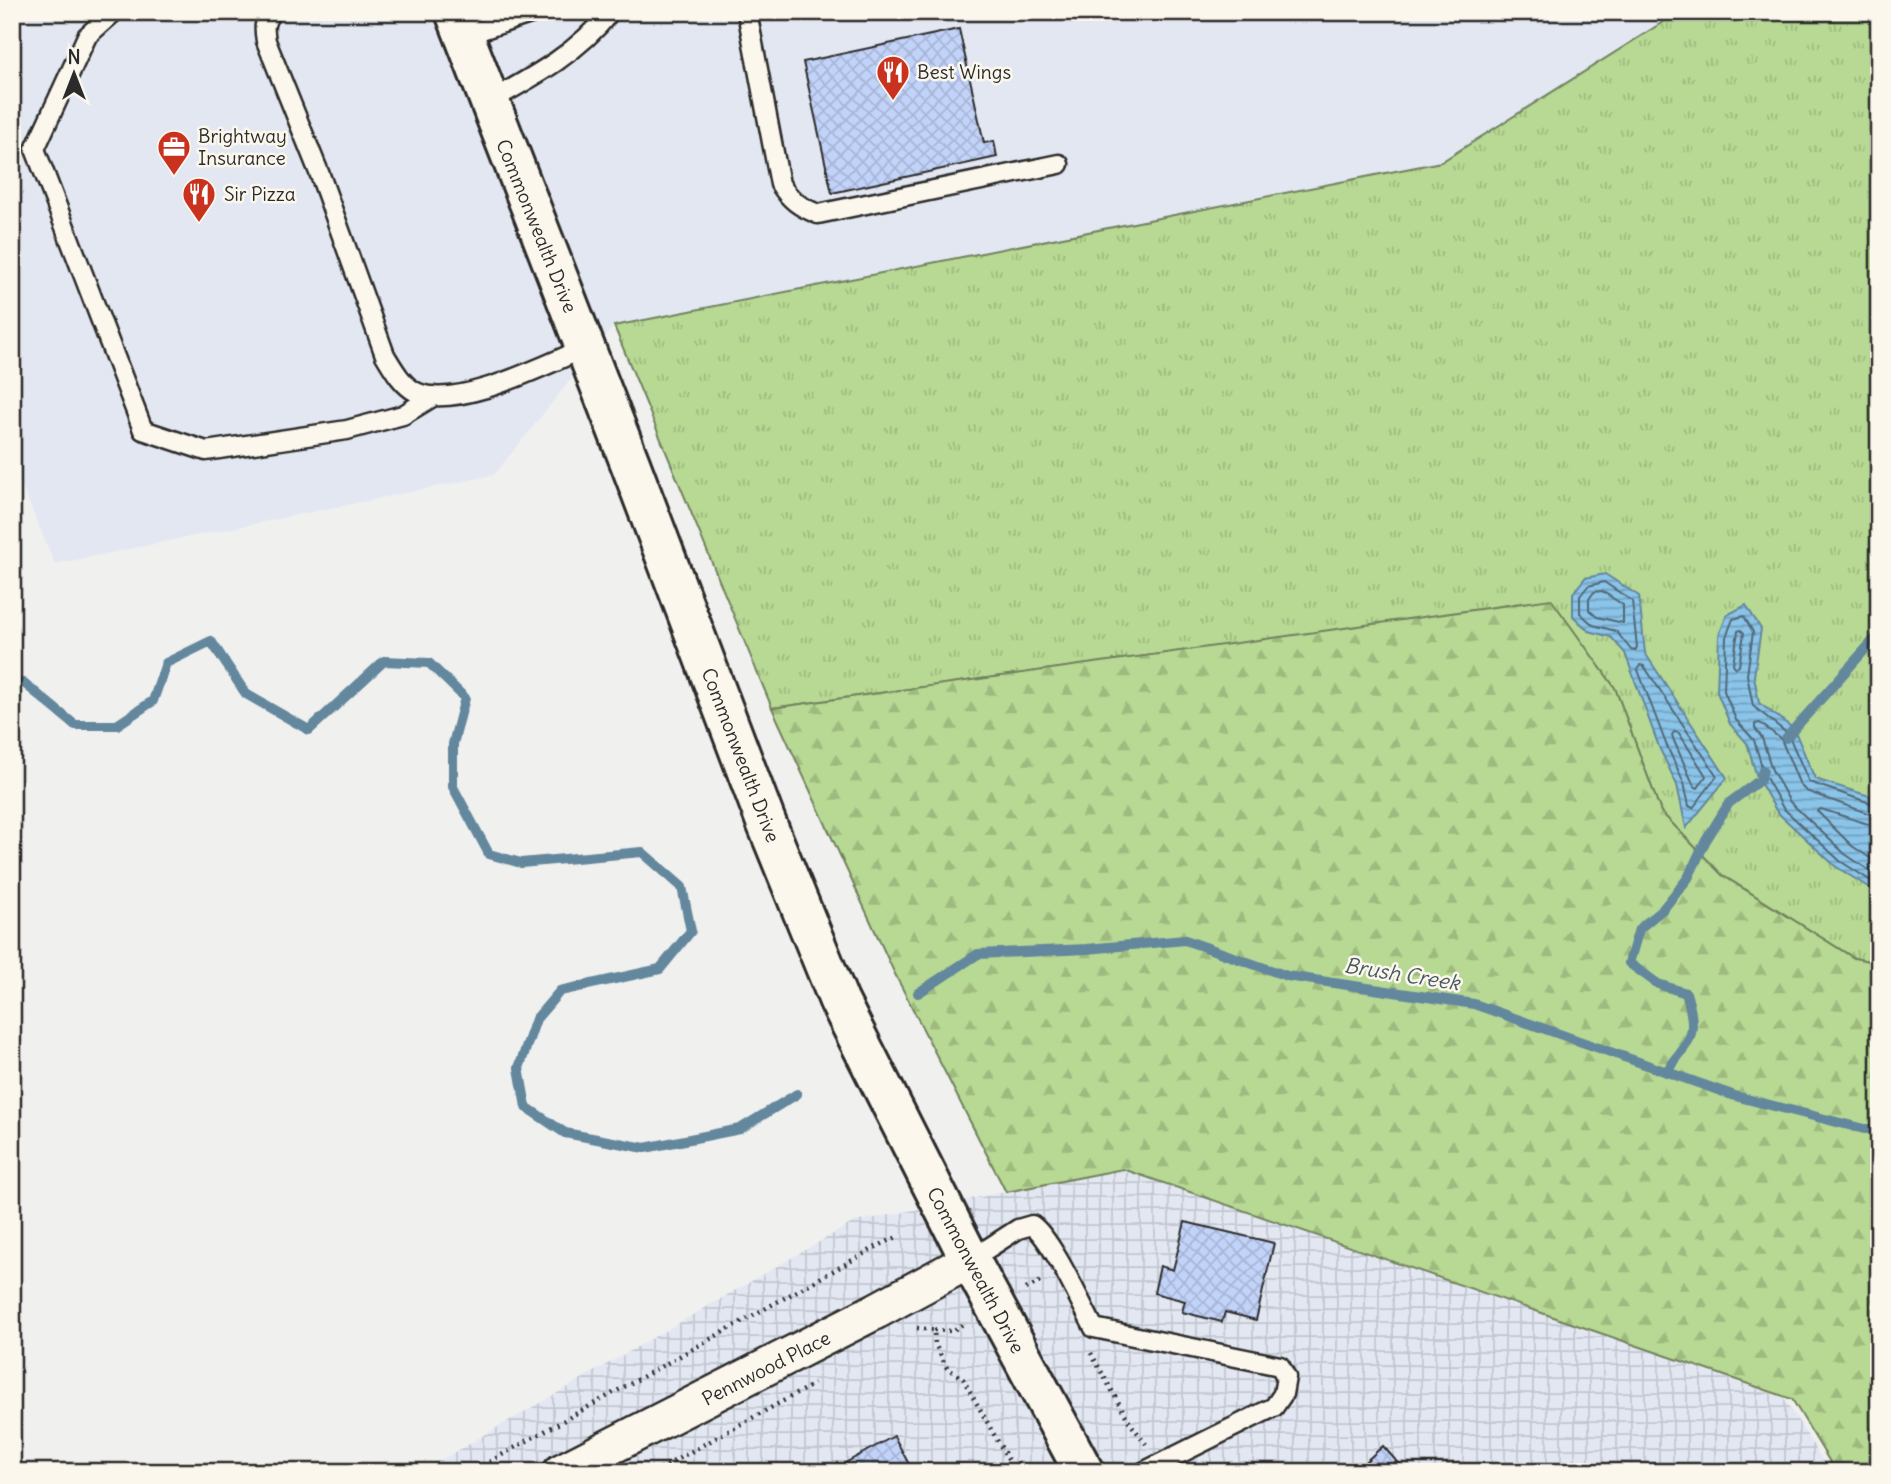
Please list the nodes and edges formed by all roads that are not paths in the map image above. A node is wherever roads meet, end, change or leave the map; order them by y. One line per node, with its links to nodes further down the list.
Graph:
1 (114, 12): 10 (lane)
2 (536, 12): 6 (lane)
3 (610, 12): 7 (lane)
4 (747, 12): 8 (lane)
5 (268, 14): 10 (lane)
6 (459, 24): 7 (street, Commonwealth Drive)
7 (488, 102): 9 (street, Commonwealth Drive)
8 (1059, 164)
9 (585, 348): 10 (lane); 11 (street, Commonwealth Drive)
10 (434, 396)
11 (970, 1260): 12 (lane); 13 (street, Pennwood Place); 14 (street, Commonwealth Drive)
12 (1150, 1468)
13 (561, 1472)
14 (1084, 1472)

